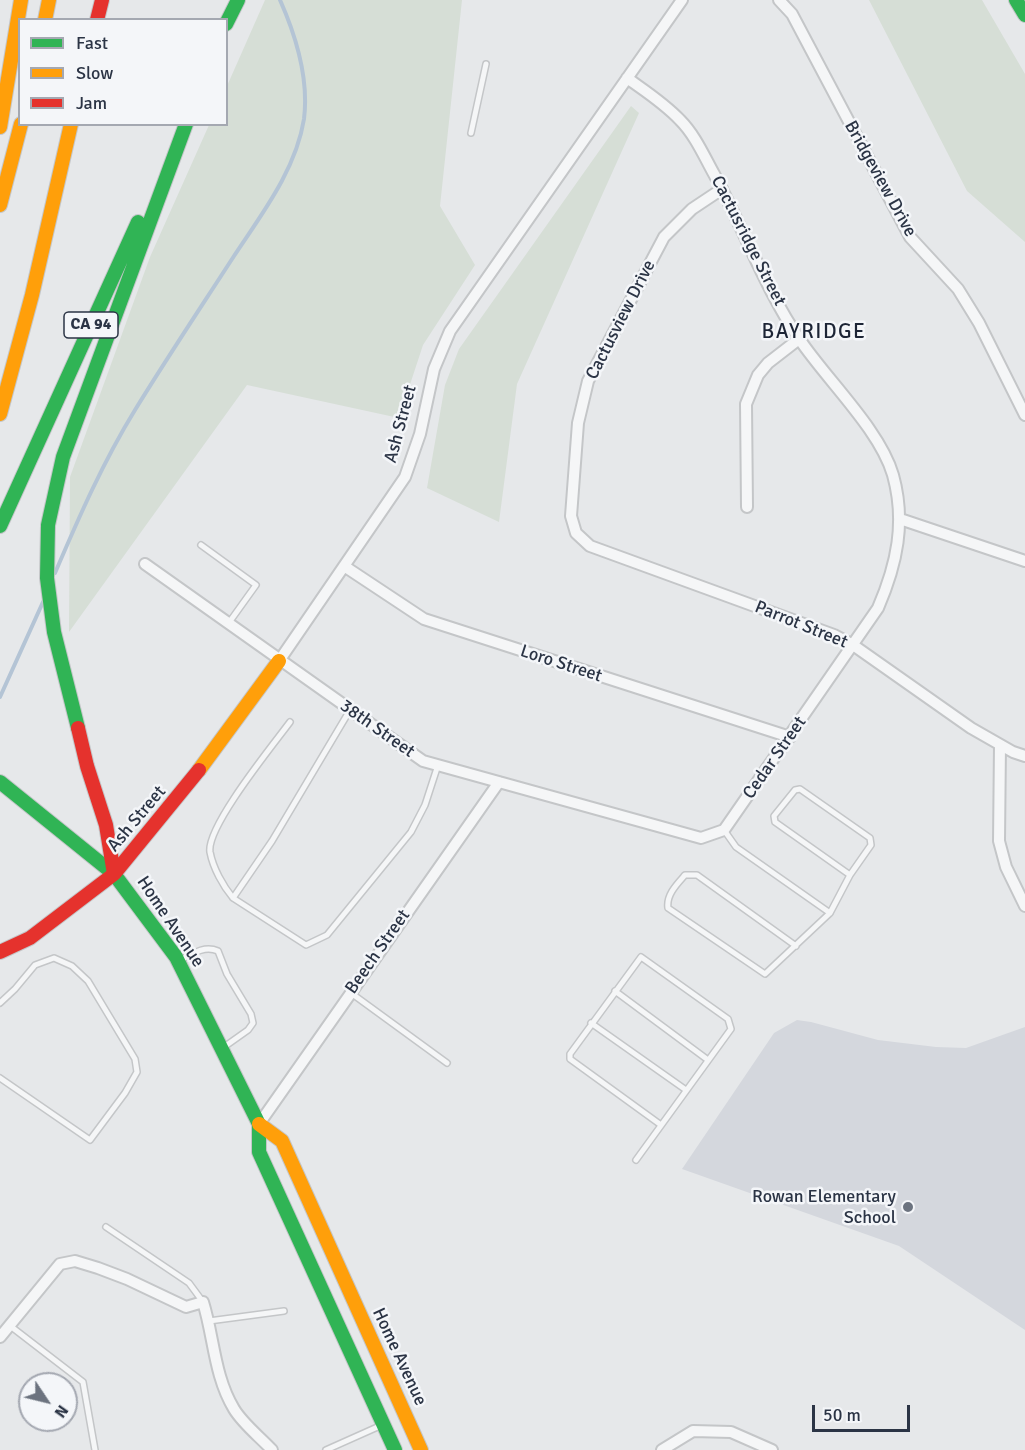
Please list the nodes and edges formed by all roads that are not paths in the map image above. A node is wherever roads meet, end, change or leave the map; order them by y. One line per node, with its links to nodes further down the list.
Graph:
1 (21, 0): 10 (main road)
2 (49, 0): 12 (main road)
3 (88, 0): 13 (main road)
4 (102, 0): 14 (main road)
5 (238, 0): 15 (main road)
6 (682, 0): 17 (street, Ash Street)
7 (779, 0): 28 (street, Bridgeview Drive)
8 (1016, 0): 9 (main road)
9 (1025, 15)
10 (18, 18)
11 (18, 18): 22 (main road)
12 (45, 18)
13 (85, 18)
14 (98, 18)
15 (228, 20)
16 (486, 64): 23 (lane)
17 (627, 78): 24 (street, Cactusridge Street); 36 (street, Ash Street)
18 (20, 126): 25 (main road)
19 (70, 126): 27 (main road)
20 (180, 126): 31 (main road, CA 94)
21 (185, 126): 49 (main road)
22 (0, 127)
23 (471, 133)
24 (723, 189): 26 (street, Cactusridge Street); 33 (street, Cactusview Drive)
25 (0, 205)
26 (800, 339): 29 (street); 30 (street, Cactusridge Street)
27 (0, 414)
28 (1025, 415)
29 (747, 507)
30 (900, 519): 34 (street); 38 (street, Cactusridge Street)
31 (0, 526)
32 (201, 545): 37 (lane)
33 (590, 546): 38 (street, Parrot Street)
34 (1025, 561)
35 (145, 564): 37 (street, 38th Street)
36 (344, 566): 39 (street, Ash Street); 42 (street, Loro Street)
37 (228, 624): 39 (street, 38th Street)
38 (853, 645): 42 (street, Cedar Street); 43 (street, Parrot Street)
39 (279, 661): 40 (street, 38th Street); 49 (main road, Ash Street)
40 (350, 710): 45 (street, 38th Street); 51 (lane)
41 (290, 722): 51 (lane)
42 (790, 737): 48 (street, Cedar Street)
43 (1000, 745): 44 (street, Parrot Street); 52 (street)
44 (1025, 756)
45 (438, 765): 47 (street, 38th Street); 51 (lane)
46 (0, 782): 49 (main road, Home Avenue)
47 (499, 782): 48 (street, 38th Street); 58 (street, Beech Street)
48 (724, 830): 53 (lane)
49 (114, 874): 55 (main road, Ash Street); 56 (main road, Home Avenue)
50 (850, 875): 50 (lane); 53 (lane)
51 (233, 898)
52 (1025, 906)
53 (830, 912): 54 (lane)
54 (796, 946): 54 (lane)
55 (0, 952)
56 (178, 962): 61 (main road, Home Avenue); 61 (lane)
57 (615, 991): 60 (lane); 62 (lane); 62 (lane)
58 (350, 993): 63 (lane); 66 (street, Beech Street)
59 (0, 1002): 64 (lane)
60 (591, 1023): 65 (lane); 67 (lane)
61 (222, 1048): 66 (main road, Home Avenue)
62 (708, 1060): 65 (lane)
63 (447, 1063)
64 (0, 1078)
65 (686, 1090): 67 (lane)
66 (259, 1124): 75 (main road, Home Avenue); 80 (main road, Home Avenue)
67 (661, 1125): 68 (lane)
68 (636, 1160)
69 (106, 1227): 70 (lane)
70 (203, 1302): 72 (street); 73 (street)
71 (284, 1311): 72 (lane)
72 (209, 1321): 77 (street)
73 (9, 1325): 74 (street); 76 (lane)
74 (0, 1337)
75 (383, 1424): 78 (lane); 79 (main road, Home Avenue)
76 (95, 1450)
77 (272, 1450)
78 (326, 1450)
79 (395, 1450)
80 (421, 1450)
81 (662, 1450): 82 (street)
82 (772, 1450)

